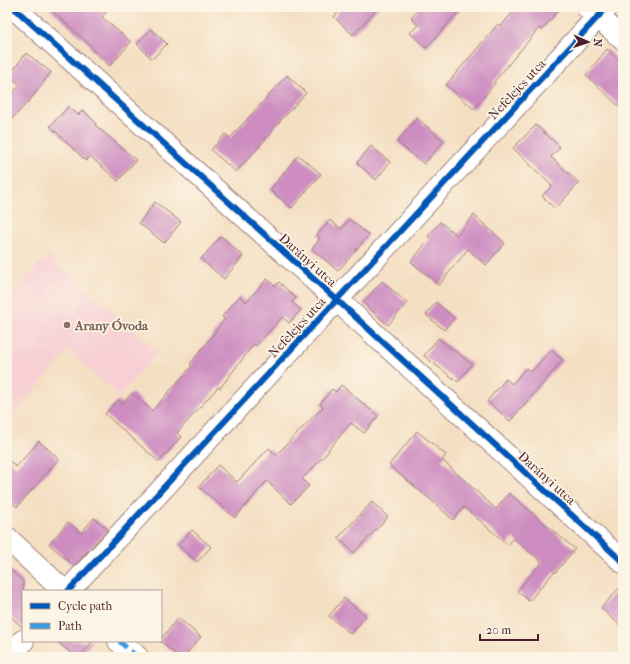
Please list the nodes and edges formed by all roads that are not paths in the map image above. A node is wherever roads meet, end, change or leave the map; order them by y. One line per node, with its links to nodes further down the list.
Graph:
1 (13, 7): 4 (street, Darányi utca)
2 (598, 10): 3 (street); 4 (street, Nefelejcs utca)
3 (623, 39)
4 (336, 300): 6 (street, Darányi utca); 8 (street, Nefelejcs utca)
5 (7, 538): 7 (street)
6 (623, 562)
7 (63, 590)
8 (69, 590)
9 (22, 642): 11 (street)
10 (120, 642): 12 (street)
11 (9, 657)
12 (136, 657)

